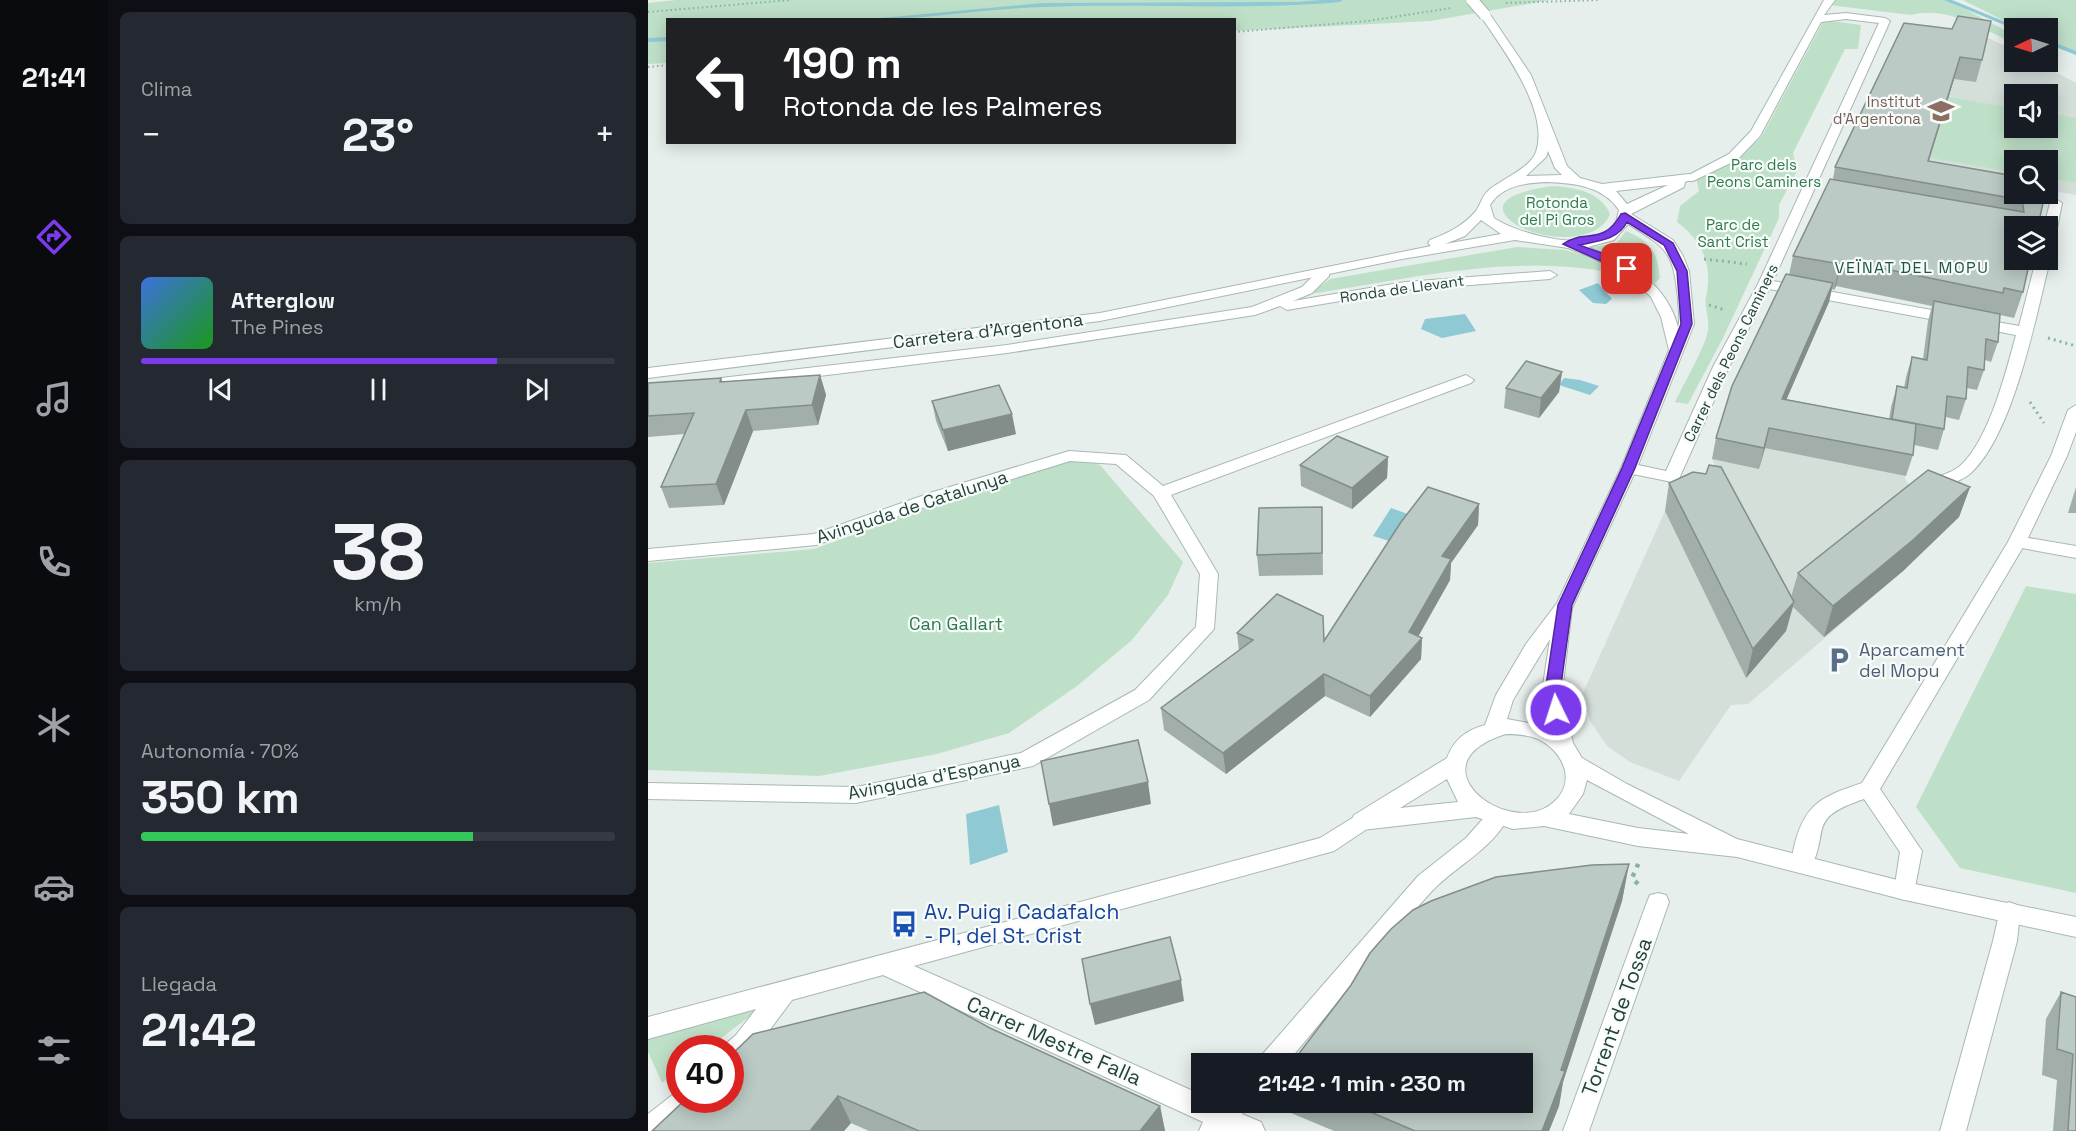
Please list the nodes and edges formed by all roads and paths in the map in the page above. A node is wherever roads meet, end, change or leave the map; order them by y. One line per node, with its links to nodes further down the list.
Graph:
1 (791, 0): 7 (path)
2 (1472, 0): 12 (street, bridge)
3 (1600, 0): 5 (path)
4 (1830, 0): 8 (street)
5 (1498, 3)
6 (1460, 7): 9 (path)
7 (648, 12)
8 (1817, 19): 13 (street); 23 (street, Carrer dels Peons Caminers)
9 (1236, 32)
10 (666, 65): 11 (path)
11 (648, 67)
12 (1544, 125): 14 (street); 15 (street)
13 (1689, 177): 16 (street); 18 (street)
14 (1576, 181): 15 (street); 16 (street)
15 (1511, 183): 17 (street)
16 (1598, 188): 18 (street)
17 (1484, 210): 19 (street); 21 (street)
18 (1625, 213): 20 (street); 22 (street)
19 (1514, 236): 20 (street); 21 (street)
20 (1568, 244): 32 (street)
21 (1402, 255): 25 (street, Carretera d'Argentona)
22 (1676, 256): 23 (path); 28 (street)
23 (1773, 266): 27 (street, Carrer dels Peons Caminers)
24 (2041, 270): 31 (street)
25 (1324, 273): 29 (street, Ronda de Llevant); 33 (street, Carretera d'Argentona)
26 (1550, 274): 29 (street, Ronda de Llevant)
27 (1765, 284): 30 (street, Carrer dels Peons Caminers); 31 (street)
28 (1685, 299): 30 (path); 32 (street)
29 (1256, 311): 35 (street, Ronda de Llevant)
30 (1748, 316): 40 (street, Carrer dels Peons Caminers)
31 (2026, 332): 36 (street)
32 (1676, 350): 39 (street)
33 (648, 373)
34 (1466, 380): 43 (street)
35 (706, 385)
36 (2006, 386): 38 (path); 42 (street)
37 (2076, 410): 38 (street)
38 (2059, 456): 44 (street)
39 (1629, 468): 40 (street); 47 (street)
40 (1672, 477): 41 (street)
41 (1694, 482)
42 (1912, 489)
43 (1161, 493): 46 (street, Avinguda de Catalunya); 53 (street, Avinguda d'Espanya)
44 (2017, 542): 45 (street); 52 (street)
45 (2076, 552)
46 (648, 555)
47 (1565, 605): 48 (street); 49 (street)
48 (1494, 728): 49 (street); 50 (street)
49 (1563, 746): 51 (street)
50 (1455, 763): 54 (street); 56 (street)
51 (1576, 764): 55 (street); 57 (street)
52 (1869, 789): 58 (street); 59 (street)
53 (648, 791)
54 (1487, 813): 55 (street); 56 (street); 67 (street)
55 (1546, 818): 57 (street)
56 (1362, 821): 63 (street)
57 (1737, 848): 58 (street)
58 (1802, 864): 59 (street)
59 (1905, 891): 61 (street)
60 (1658, 902): 72 (street, Torrent de Tossa)
61 (2009, 912): 62 (street); 73 (street)
62 (2076, 927)
63 (886, 965): 64 (street); 69 (street, Carrer Mestre Falla)
64 (784, 992): 65 (street); 66 (street)
65 (648, 1028)
66 (744, 1044)
67 (1279, 1053)
68 (668, 1113): 70 (street)
69 (1224, 1117): 71 (street, Carrer Mestre Falla)
70 (648, 1131)
71 (1252, 1131)
72 (1576, 1131)
73 (1953, 1131)

